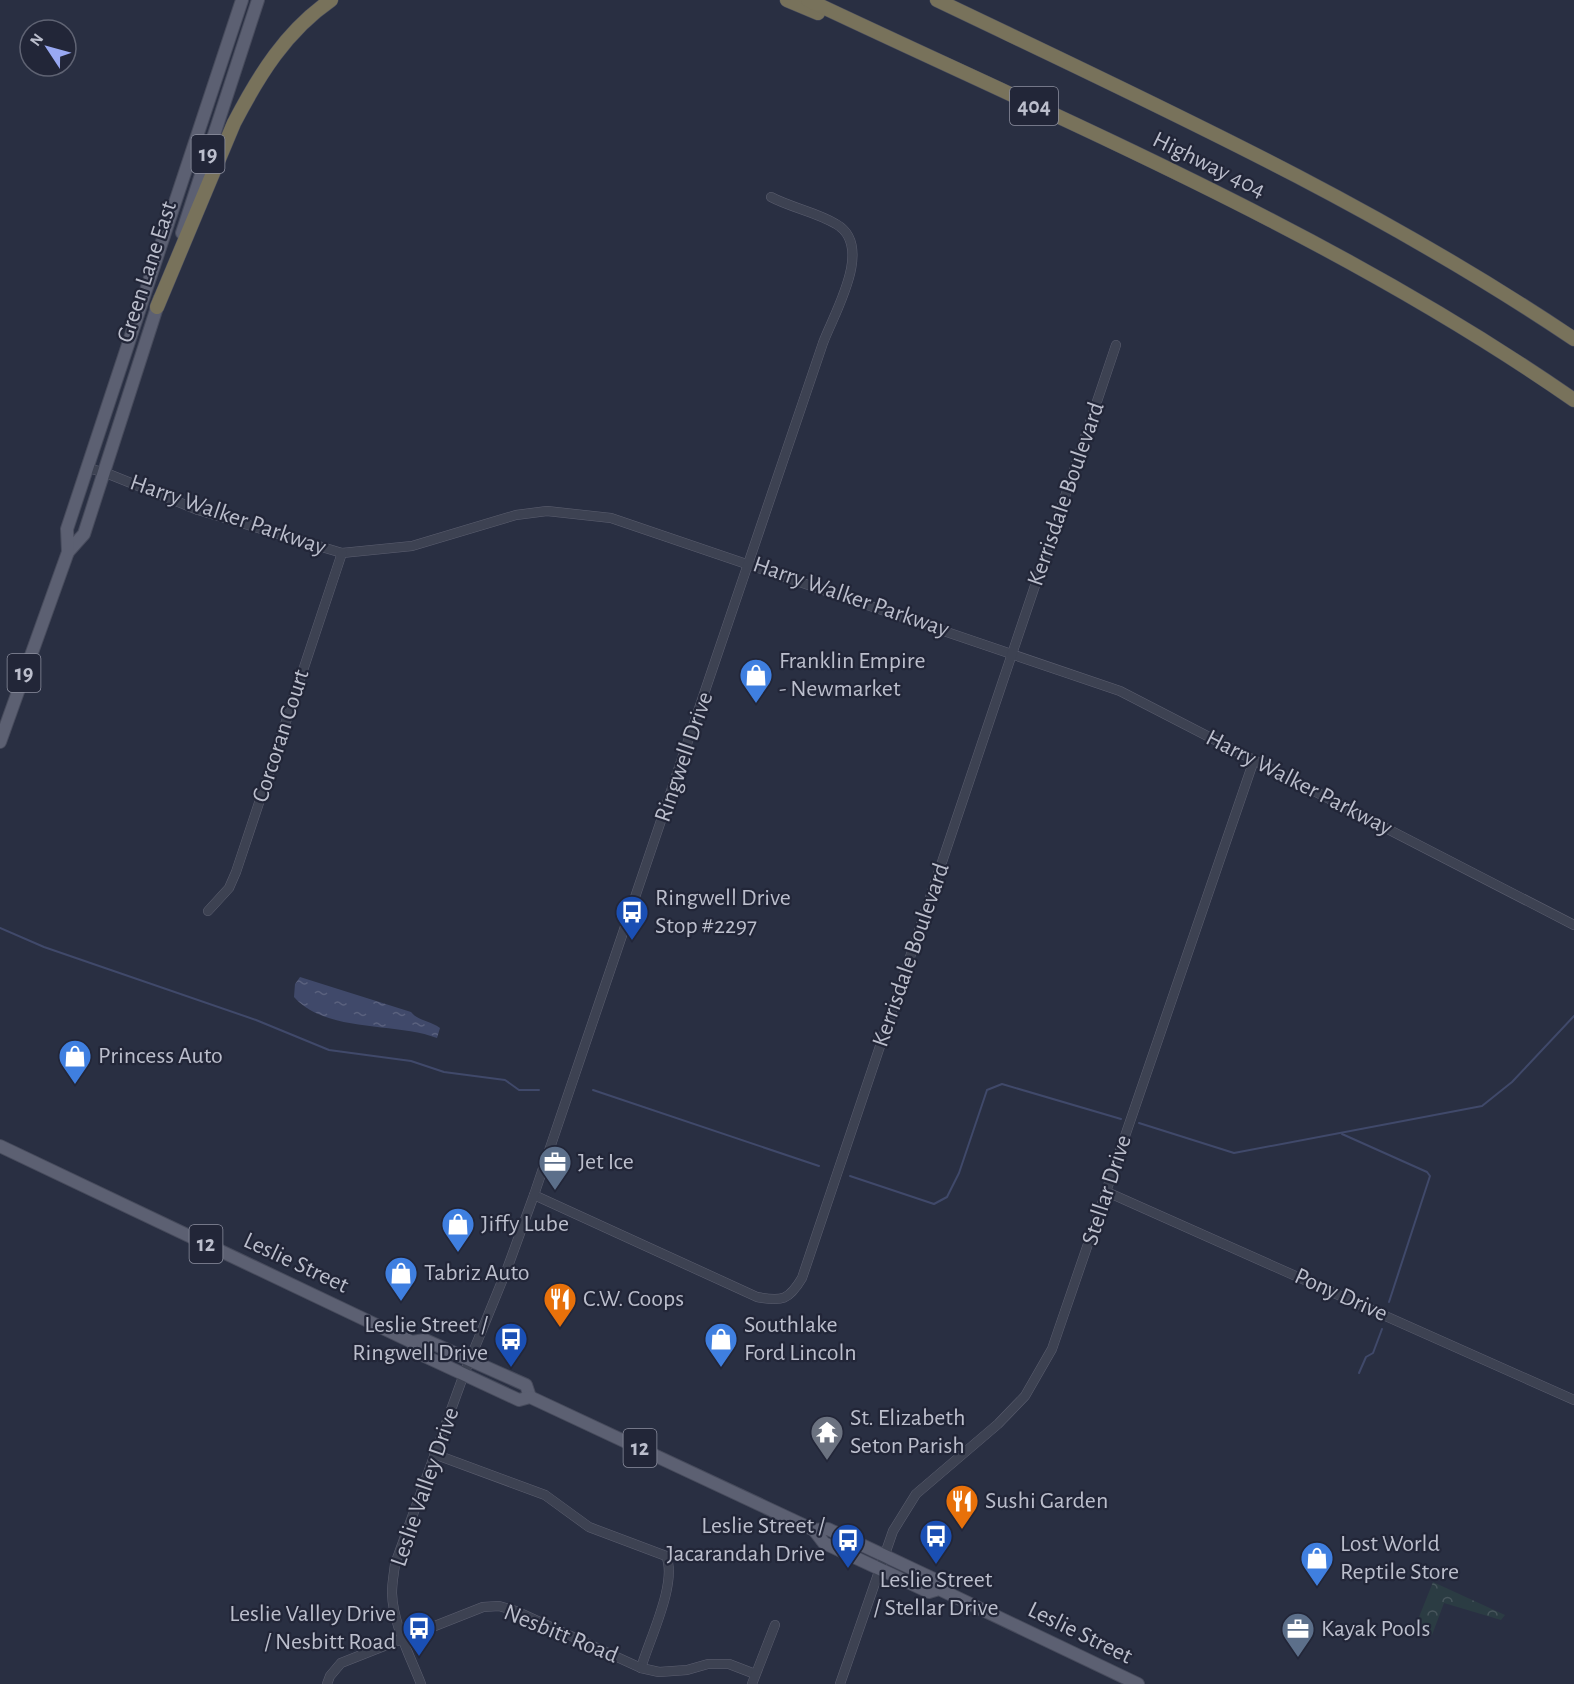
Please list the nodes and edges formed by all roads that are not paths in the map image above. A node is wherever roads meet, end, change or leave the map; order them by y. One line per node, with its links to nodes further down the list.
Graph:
1 (242, 0): 13 (main road, Green Lane East / 19)
2 (258, 0): 9 (main road, Green Lane East / 19)
3 (331, 0): 9 (highway)
4 (787, 0): 7 (highway)
5 (808, 0): 7 (highway, Highway 404 / 404)
6 (937, 0): 10 (highway, Highway 404 / 404)
7 (844, 17): 12 (highway, Highway 404 / 404)
8 (771, 197): 17 (street, Ringwell Drive)
9 (157, 308): 14 (main road, Green Lane East / 19)
10 (1574, 339)
11 (1116, 345): 18 (street, Kerrisdale Boulevard)
12 (1574, 400)
13 (88, 468): 14 (street, Harry Walker Parkway); 15 (main road, Green Lane East / 19)
14 (106, 473): 15 (main road, Green Lane East / 19); 16 (street, Harry Walker Parkway)
15 (68, 552): 19 (main road, Green Lane East / 19)
16 (342, 553): 17 (street, Harry Walker Parkway); 21 (street, Corcoran Court)
17 (751, 563): 18 (street, Harry Walker Parkway); 25 (street, Ringwell Drive)
18 (1013, 652): 20 (street, Harry Walker Parkway); 25 (street, Kerrisdale Boulevard)
19 (0, 742)
20 (1254, 760): 22 (street, Harry Walker Parkway); 24 (street, Stellar Drive)
21 (208, 911)
22 (1574, 925)
23 (0, 1146): 26 (main road, Leslie Street / 12)
24 (1107, 1192): 30 (street, Pony Drive); 33 (street, Stellar Drive)
25 (534, 1195): 27 (street, Ringwell Drive)
26 (412, 1341): 27 (main road, Leslie Street / 12); 28 (main road, Leslie Street / 12)
27 (470, 1359): 28 (street, Leslie Valley Drive); 29 (main road, Leslie Street / 12)
28 (464, 1374): 29 (main road, Leslie Street / 12); 31 (street, Leslie Valley Drive)
29 (530, 1397): 32 (main road, Leslie Street / 12)
30 (1574, 1400)
31 (434, 1454): 37 (street, Leslie Valley Drive); 38 (street)
32 (814, 1530): 33 (main road, Leslie Street / 12); 34 (main road, Leslie Street / 12)
33 (885, 1555): 34 (street, Stellar Drive); 35 (main road, Leslie Street / 12)
34 (880, 1570): 35 (main road, Leslie Street / 12); 42 (street, Stellar Drive)
35 (939, 1589): 43 (main road, Leslie Street / 12)
36 (774, 1625): 39 (street)
37 (403, 1638): 38 (street, Nesbitt Road); 40 (street, Nesbitt Road); 41 (street, Leslie Valley Drive)
38 (641, 1668): 39 (street, Nesbitt Road)
39 (754, 1679)
40 (327, 1684)
41 (421, 1684)
42 (840, 1684)
43 (1138, 1684)

